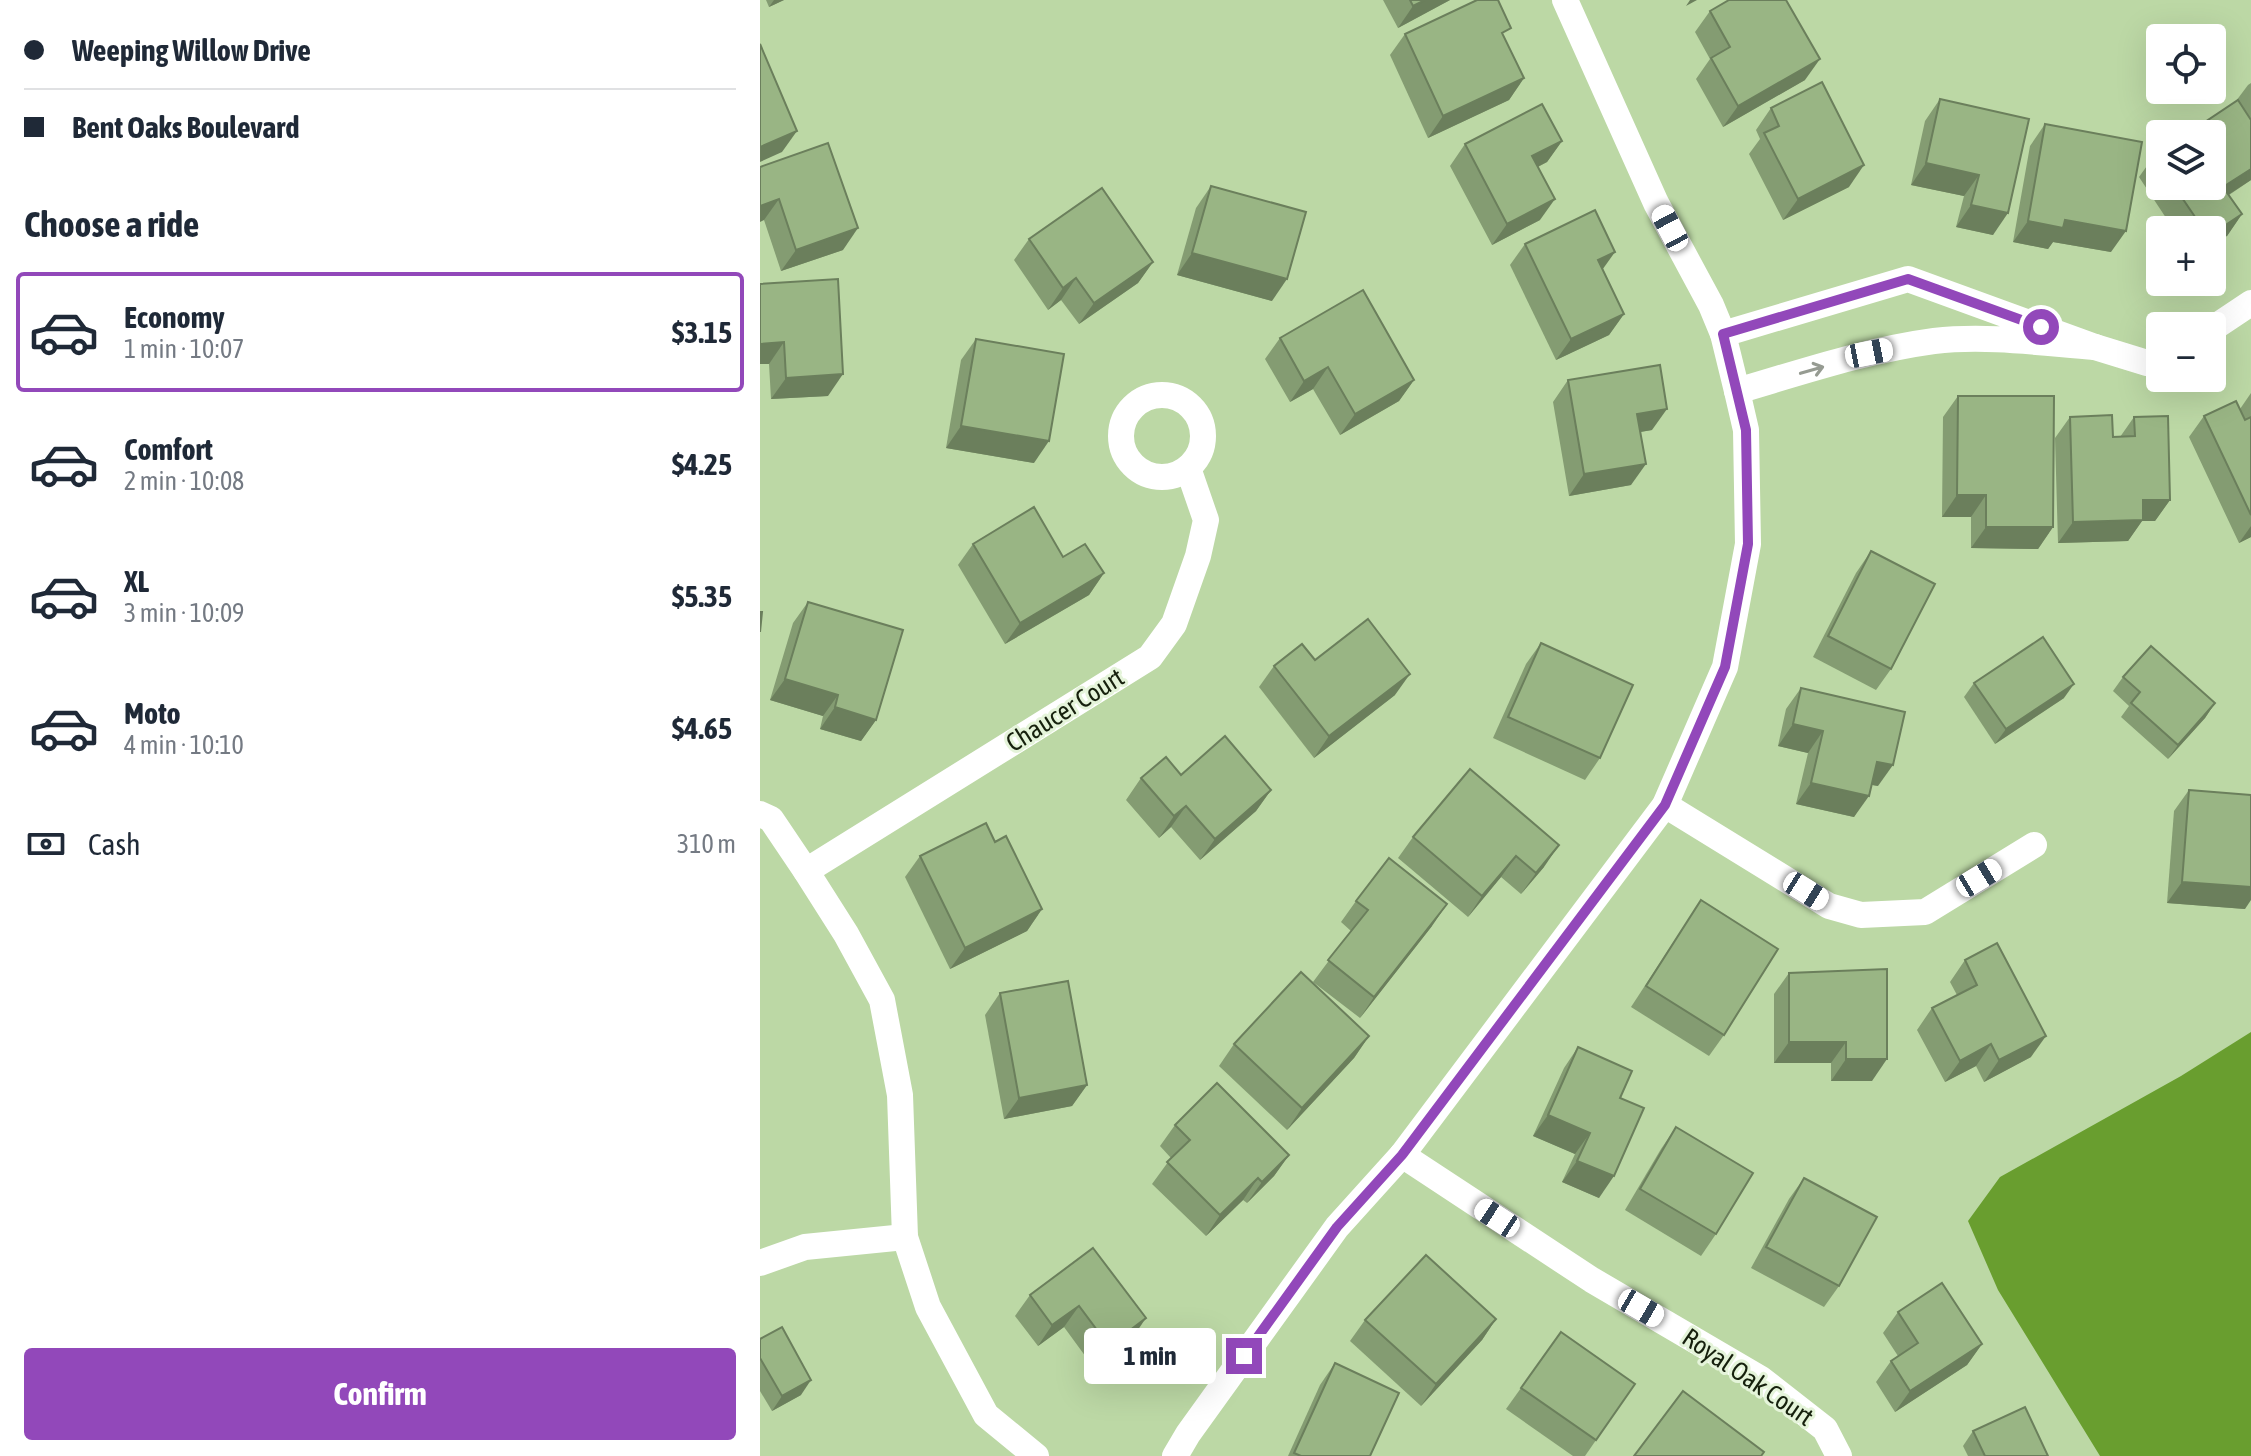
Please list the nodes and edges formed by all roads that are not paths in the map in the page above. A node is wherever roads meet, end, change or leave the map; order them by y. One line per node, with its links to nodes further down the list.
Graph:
1 (1565, 0): 4 (street)
2 (2251, 303): 3 (street)
3 (2226, 320)
4 (1723, 334): 5 (street); 7 (street)
5 (2095, 347): 6 (street); 7 (street, one-way to 5)
6 (2146, 363)
7 (1737, 391): 9 (street)
8 (1188, 468): 12 (street, Chaucer Court)
9 (1665, 805): 11 (street); 13 (street)
10 (760, 814): 12 (street)
11 (2034, 845)
12 (806, 871): 14 (street)
13 (1402, 1155): 17 (street); 18 (street, Royal Oak Court)
14 (905, 1237): 15 (street); 16 (street)
15 (760, 1263)
16 (1036, 1456)
17 (1175, 1456)
18 (1839, 1456)

